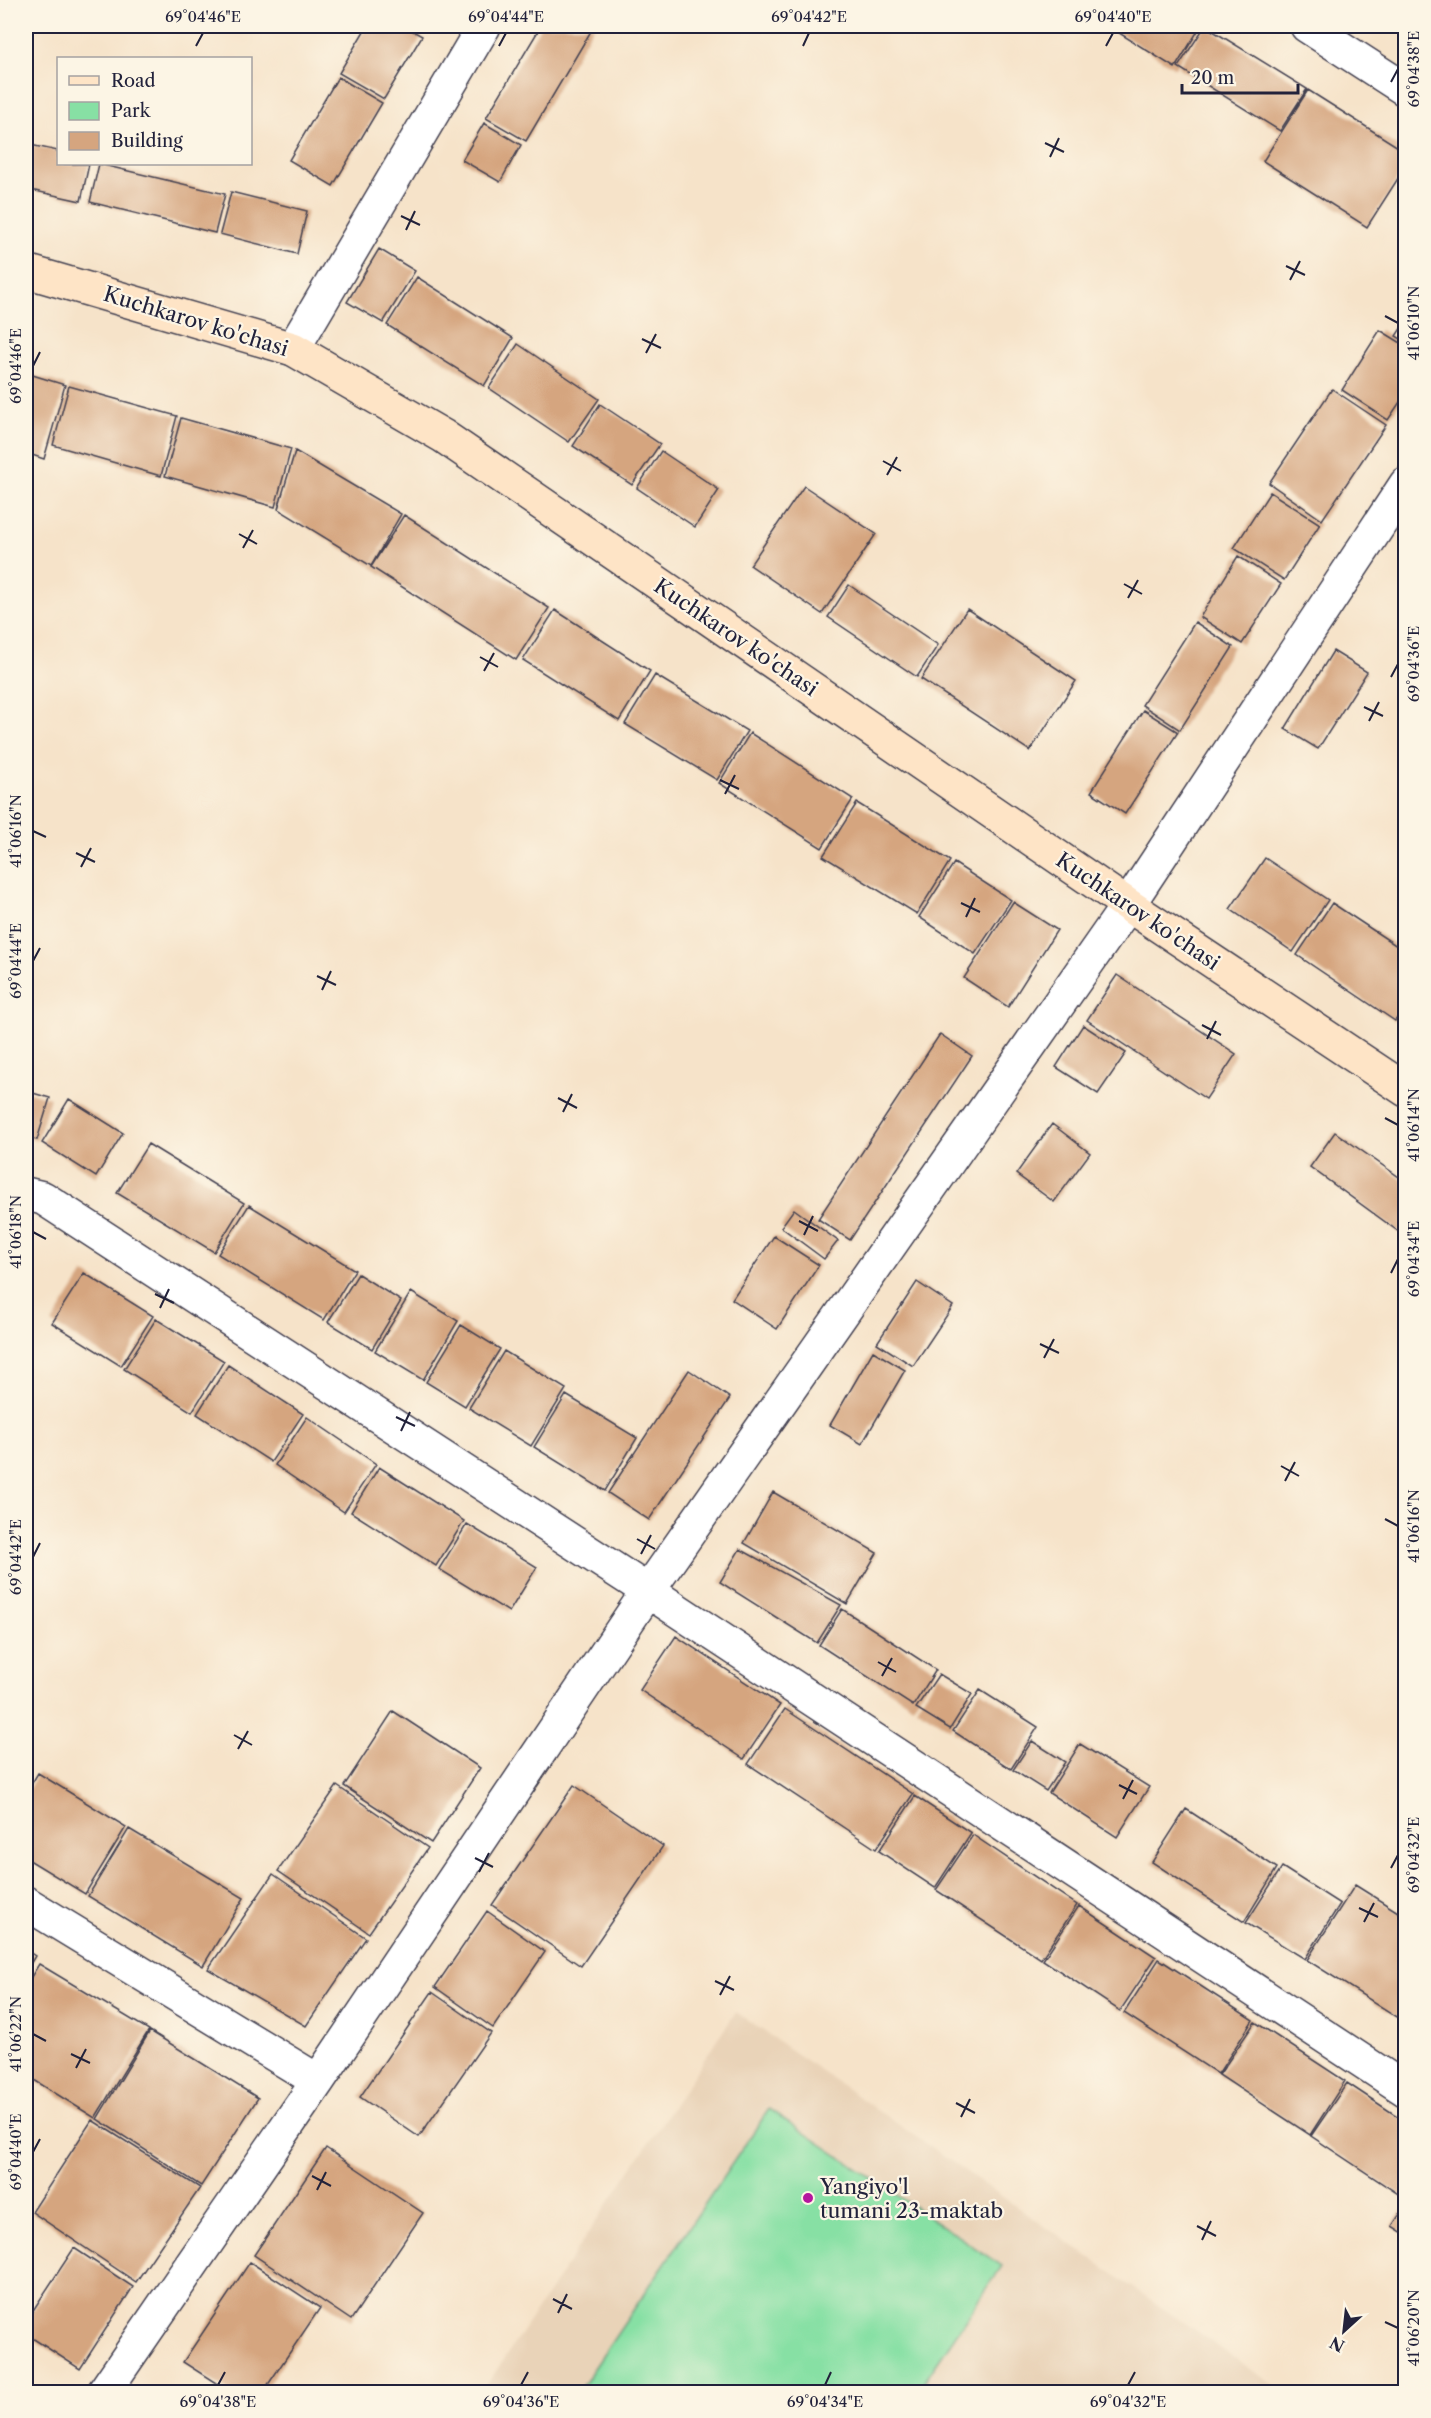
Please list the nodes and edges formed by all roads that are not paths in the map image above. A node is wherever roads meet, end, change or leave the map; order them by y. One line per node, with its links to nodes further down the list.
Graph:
1 (484, 26): 5 (street)
2 (1307, 26): 3 (street)
3 (1406, 90)
4 (26, 271): 5 (main road, Kuchkarov ko'chasi)
5 (293, 348): 7 (main road, Kuchkarov ko'chasi)
6 (1406, 484): 7 (street)
7 (1128, 905): 8 (main road, Kuchkarov ko'chasi); 10 (street)
8 (1406, 1090)
9 (26, 1194): 10 (street)
10 (648, 1591): 12 (street); 13 (street)
11 (26, 1903): 12 (street)
12 (318, 2081): 14 (street)
13 (1406, 2090)
14 (104, 2392)

